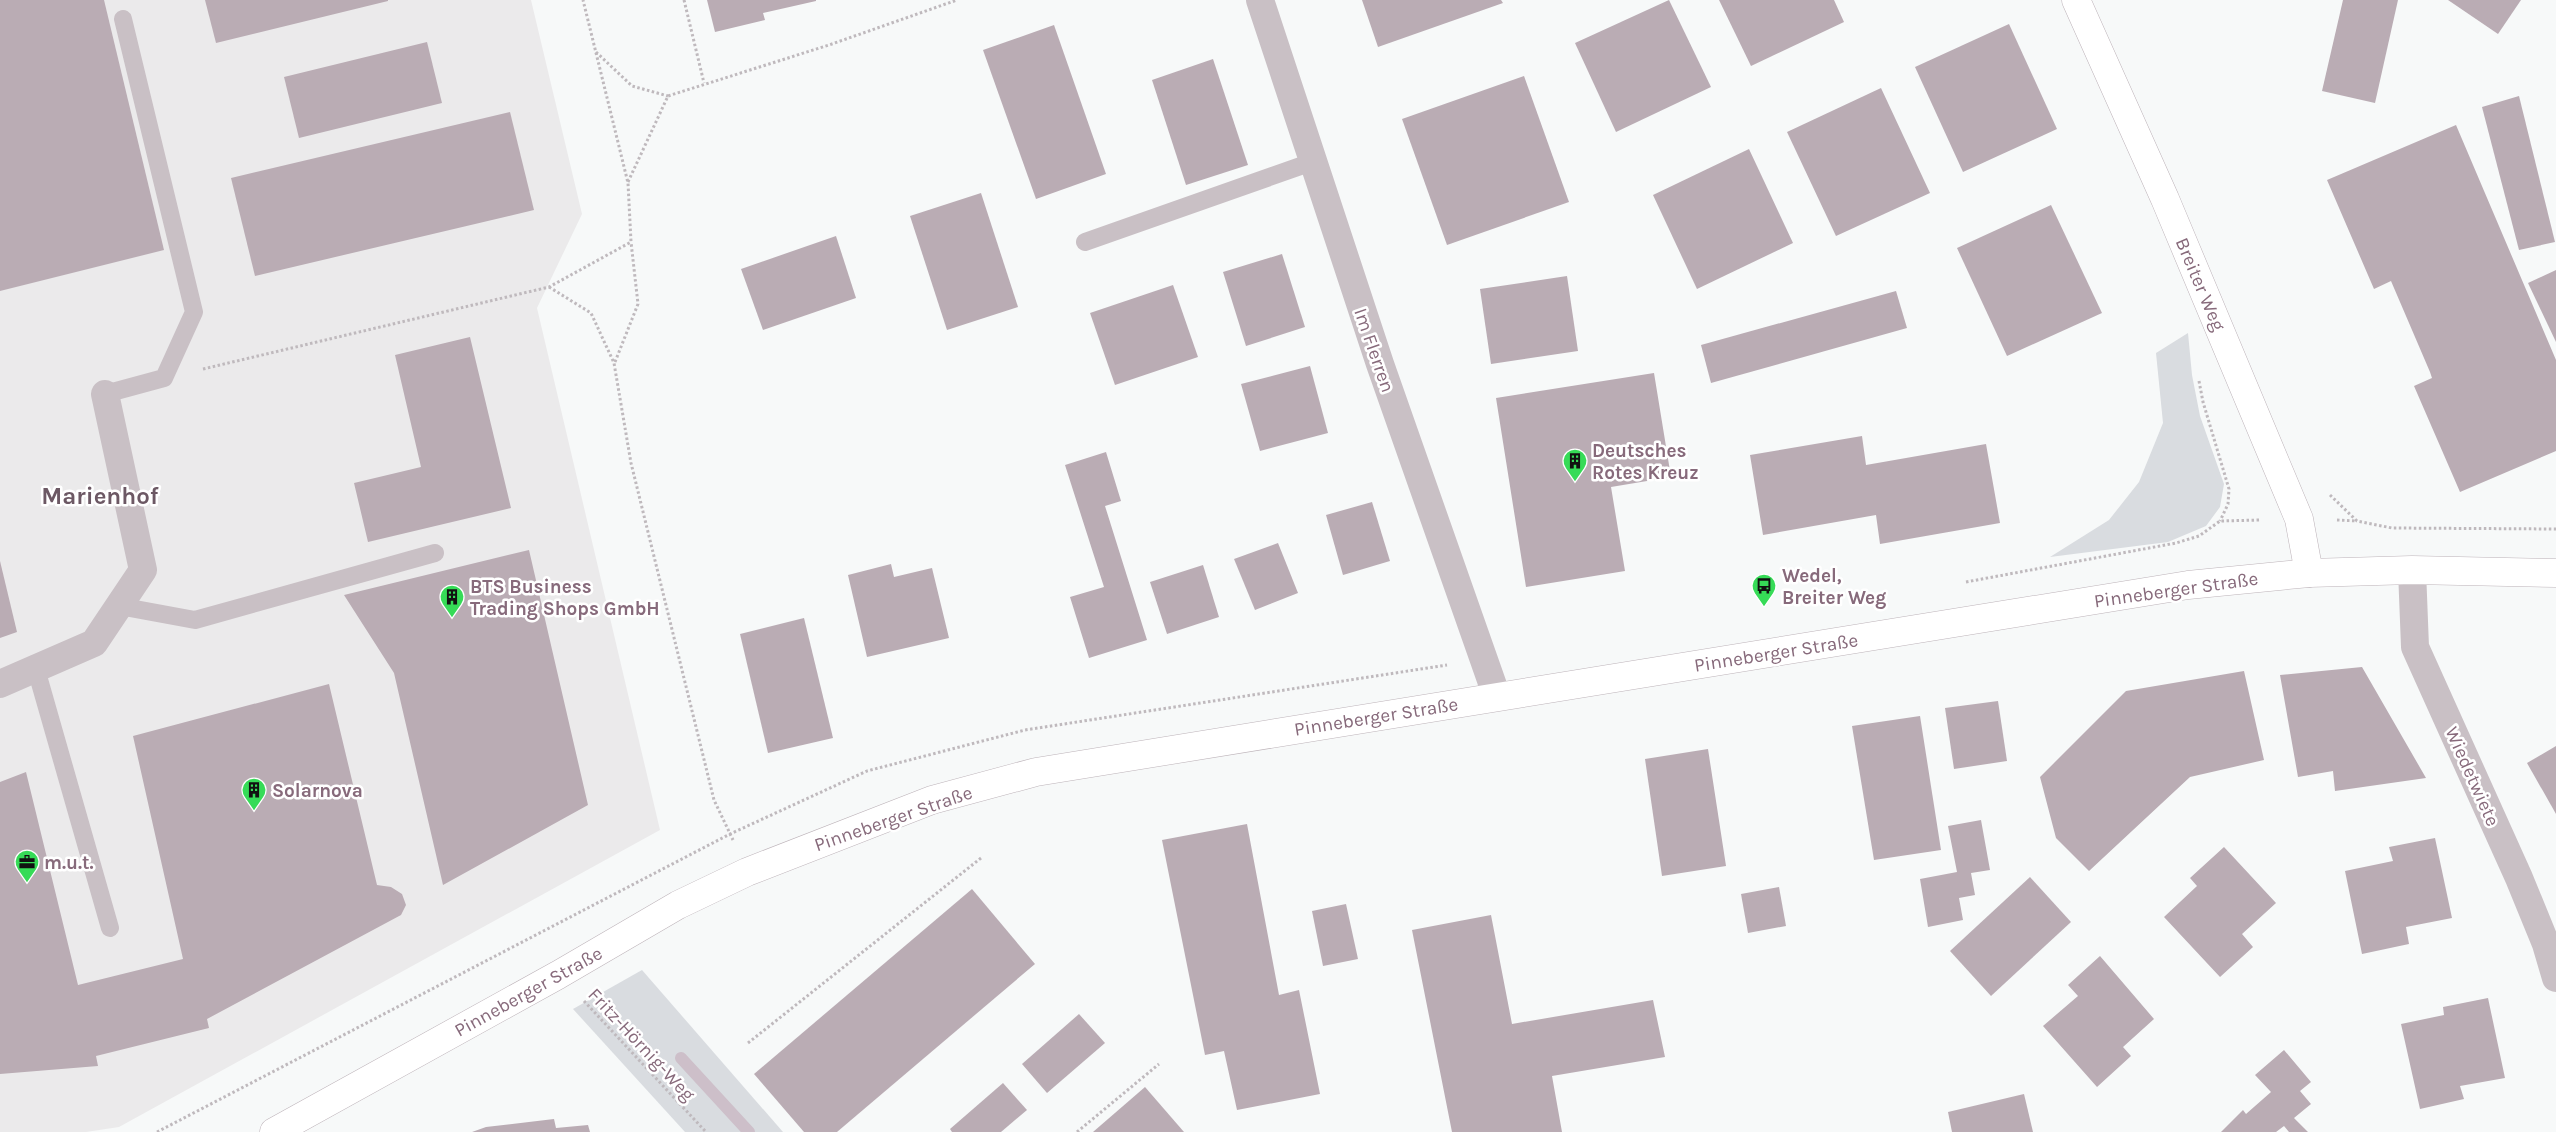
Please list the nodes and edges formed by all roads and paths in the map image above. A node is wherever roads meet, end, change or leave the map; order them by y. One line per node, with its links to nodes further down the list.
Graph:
1 (583, 0): 7 (path)
2 (684, 0): 8 (path)
3 (957, 0): 8 (path)
4 (1260, 0): 10 (street, Im Flerren)
5 (2076, 0): 24 (main road, Breiter Weg)
6 (123, 19): 16 (lane)
7 (596, 51): 9 (path); 11 (path)
8 (704, 83): 9 (path)
9 (668, 96): 11 (path)
10 (1312, 162): 13 (lane); 29 (street, Im Flerren)
11 (628, 183): 12 (path)
12 (631, 242): 14 (path); 15 (path)
13 (1085, 242)
14 (549, 287): 15 (path); 16 (path)
15 (614, 363): 30 (path)
16 (164, 378): 18 (lane)
17 (2199, 379): 20 (path)
18 (105, 394): 26 (street)
19 (2328, 493): 21 (path)
20 (2220, 521)
21 (2556, 529)
22 (435, 554): 26 (lane)
23 (2412, 570): 24 (main road, Pinneberger Straße); 25 (main road, Pinneberger Straße); 35 (street, Wiedetwiete)
24 (2309, 573): 29 (main road, Pinneberger Straße)
25 (2556, 573)
26 (118, 606): 27 (street)
27 (36, 669): 28 (street); 33 (lane)
28 (0, 684)
29 (1497, 697): 32 (main road, Pinneberger Straße)
30 (730, 834): 32 (path); 38 (path)
31 (982, 858): 36 (path)
32 (747, 872): 34 (main road, Pinneberger Straße)
33 (110, 928)
34 (558, 975): 39 (main road, Pinneberger Straße); 40 (path, Fritz-Hörnig-Weg)
35 (2556, 978)
36 (748, 1043)
37 (1159, 1064): 41 (path)
38 (157, 1132)
39 (274, 1132)
40 (706, 1132)
41 (1077, 1132)

